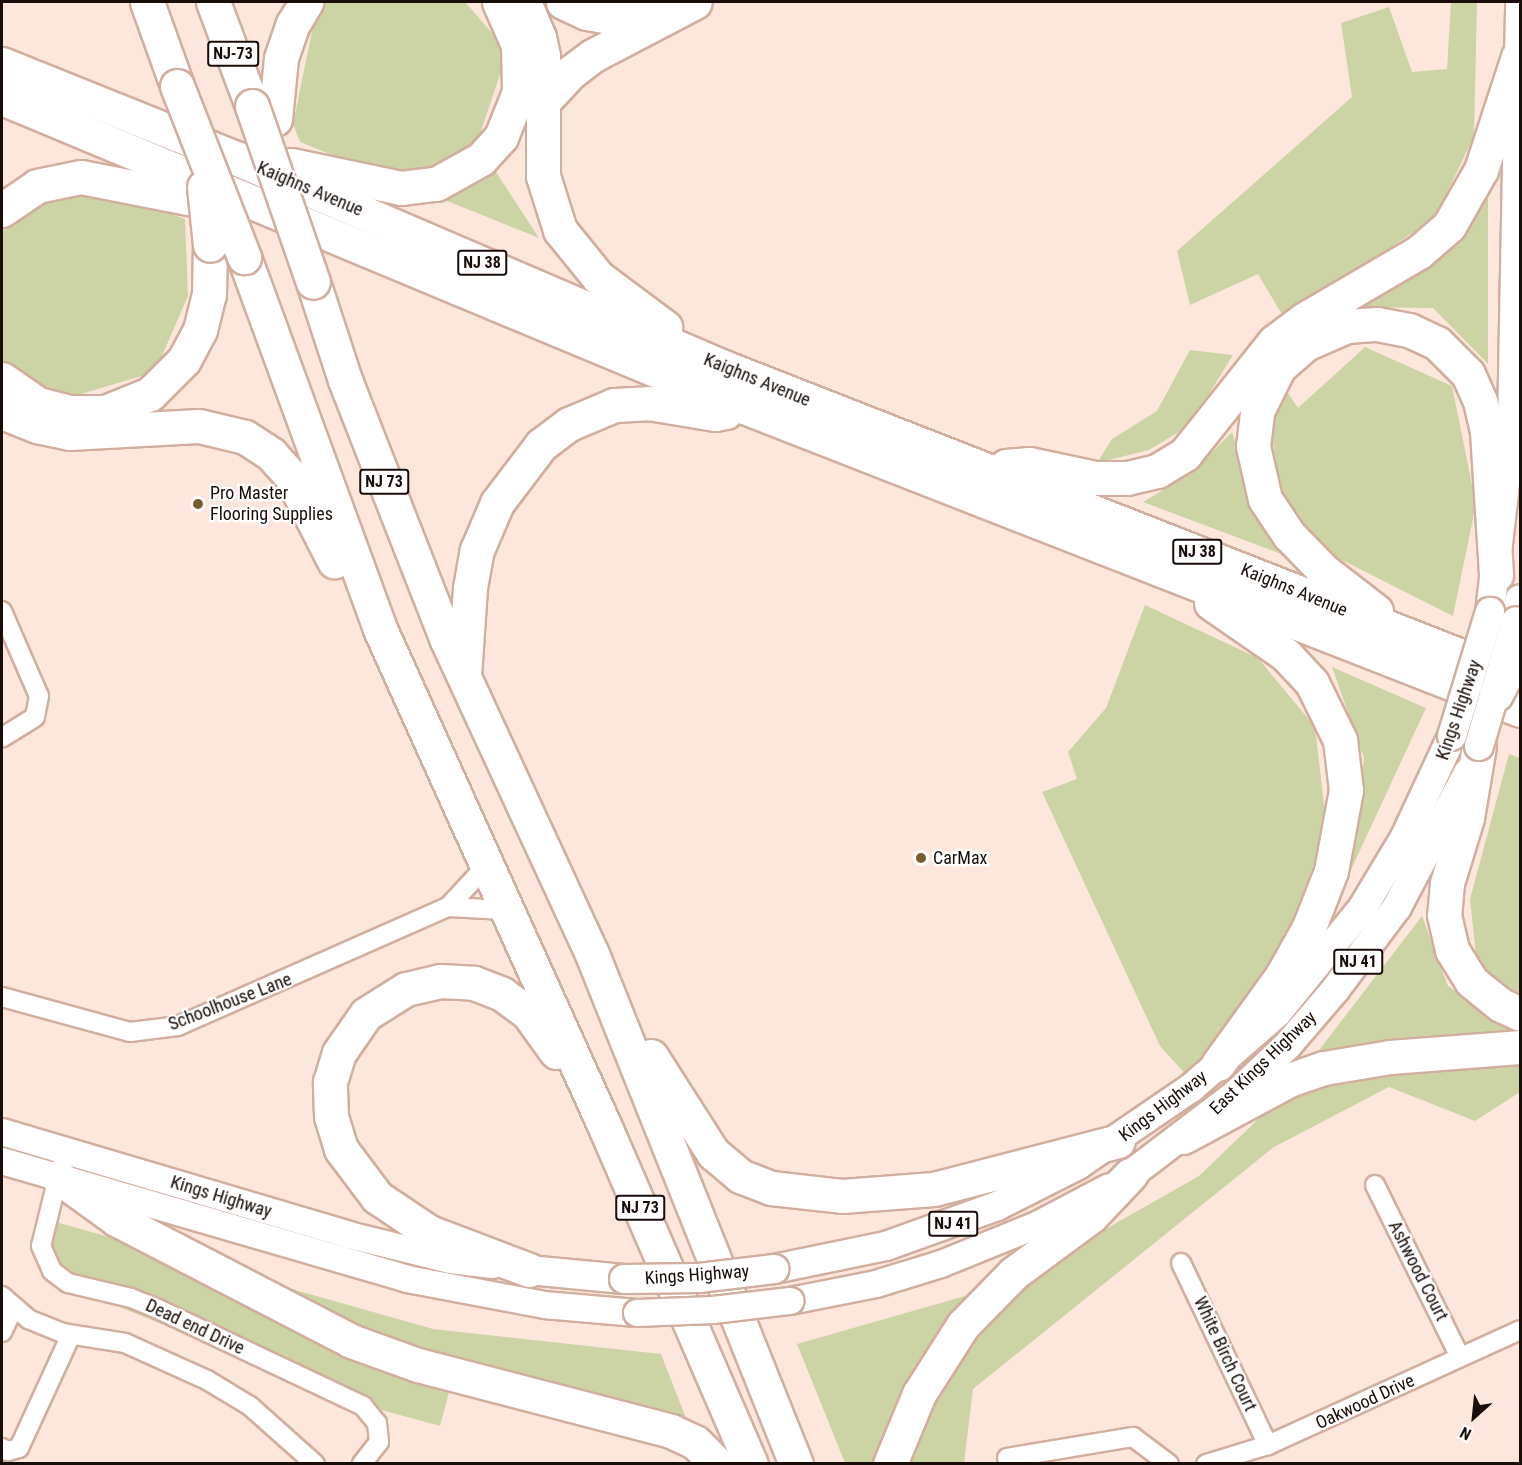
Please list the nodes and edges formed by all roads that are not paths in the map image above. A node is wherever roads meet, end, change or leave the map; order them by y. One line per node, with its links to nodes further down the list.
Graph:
1 (147, 2): 16 (highway, bridge)
2 (213, 2): 14 (highway, NJ-73)
3 (306, 2): 14 (highway)
4 (499, 2): 15 (highway)
5 (524, 2): 13 (highway)
6 (563, 2): 7 (highway)
7 (677, 2)
8 (696, 2): 13 (highway)
9 (1520, 2): 10 (main road, Kings Highway / NJ 41)
10 (1518, 57): 23 (highway); 25 (main road, Kings Highway / NJ 41)
11 (2, 64): 15 (highway, Kaighns Avenue / NJ 38)
12 (2, 98): 17 (highway, Kaighns Avenue / NJ 38)
13 (542, 104): 19 (highway)
14 (264, 112): 17 (highway)
15 (238, 159): 19 (highway, Kaighns Avenue / NJ 38)
16 (205, 164): 20 (highway, bridge); 28 (highway, NJ 73, bridge)
17 (270, 198): 18 (highway); 21 (highway, Kaighns Avenue / NJ 38); 30 (highway, NJ 73, bridge)
18 (2, 210)
19 (726, 368): 23 (highway, Kaighns Avenue / NJ 38)
20 (2, 379)
21 (744, 407): 24 (highway, Kaighns Avenue / NJ 38); 30 (highway)
22 (3, 412): 28 (highway)
23 (984, 468): 29 (highway, Kaighns Avenue / NJ 38)
24 (1160, 568): 31 (highway, Kaighns Avenue / NJ 38); 41 (highway)
25 (1496, 575): 27 (main road, Kings Highway / NJ 41); 29 (highway)
26 (2, 611): 32 (street)
27 (1512, 620): 31 (highway, bridge); 33 (main road, Kings Highway / NJ 41, bridge)
28 (380, 629): 34 (highway, NJ 73)
29 (1409, 635): 31 (highway, Kaighns Avenue / NJ 38)
30 (464, 678): 37 (highway, NJ 73)
31 (1513, 694): 33 (main road, East Kings Highway / NJ 41, bridge)
32 (2, 738)
33 (1465, 741): 39 (highway); 41 (main road, Kings Highway / NJ 41); 44 (main road, East Kings Highway / NJ 41)
34 (485, 867): 35 (street, Schoolhouse Lane); 36 (highway, NJ 73)
35 (448, 907): 36 (street, Schoolhouse Lane); 38 (street, Schoolhouse Lane)
36 (505, 910): 42 (highway, NJ 73)
37 (592, 954): 45 (highway); 65 (highway, NJ 73)
38 (2, 997)
39 (1521, 1014)
40 (1521, 1047): 44 (highway)
41 (1218, 1064): 45 (main road, Kings Highway / NJ 41)
42 (605, 1127): 51 (highway); 64 (highway, NJ 73)
43 (2, 1132): 51 (main road, Kings Highway / NJ 41)
44 (1183, 1137): 47 (main road, East Kings Highway / NJ 41)
45 (1118, 1141): 51 (main road, Kings Highway / NJ 41, bridge)
46 (2, 1161): 48 (main road, Kings Highway / NJ 41)
47 (1130, 1174): 52 (main road, East Kings Highway / NJ 41); 66 (highway)
48 (58, 1177): 52 (main road, Kings Highway / NJ 41, bridge); 62 (street, Dead end Drive); 63 (highway)
49 (1375, 1185): 57 (street, Ashwood Court)
50 (1181, 1263): 58 (street, White Birch Court)
51 (529, 1270)
52 (790, 1301)
53 (7, 1302): 55 (street); 56 (street)
54 (1521, 1330): 57 (street, Oakwood Drive)
55 (2, 1332)
56 (70, 1335): 59 (street); 61 (street)
57 (1460, 1357): 58 (street, Oakwood Drive)
58 (1268, 1445): 68 (street, Oakwood Drive)
59 (2, 1448)
60 (1008, 1458): 67 (street)
61 (315, 1464)
62 (362, 1464)
63 (717, 1464)
64 (751, 1464)
65 (796, 1464)
66 (890, 1464)
67 (1168, 1464)
68 (1206, 1464)

